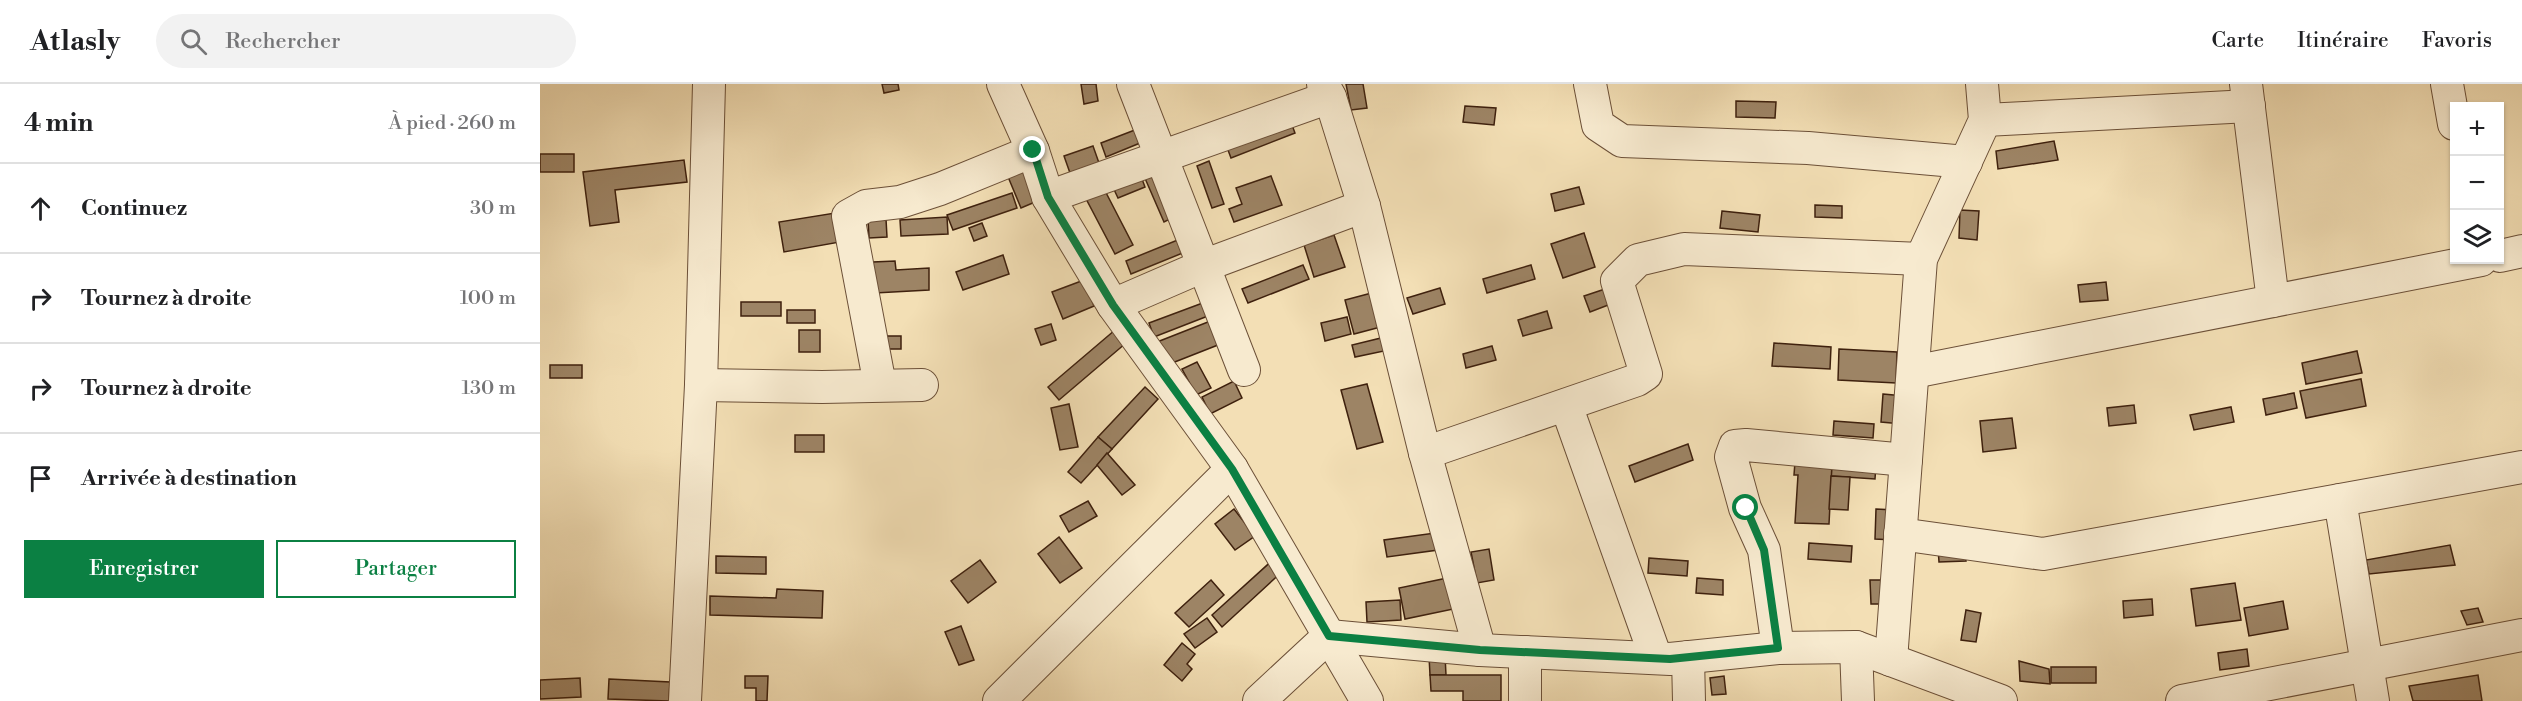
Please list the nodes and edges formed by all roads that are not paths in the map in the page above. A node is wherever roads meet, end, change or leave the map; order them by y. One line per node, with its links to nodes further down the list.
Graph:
1 (709, 84): 25 (street)
2 (1003, 84): 11 (street)
3 (1133, 84): 12 (street)
4 (1590, 84): 13 (street)
5 (1982, 84): 10 (street)
6 (2447, 84): 9 (street)
7 (1326, 91): 12 (street); 15 (street)
8 (2248, 95): 10 (street); 21 (street)
9 (2450, 102)
10 (1985, 120): 13 (street)
11 (1033, 150): 14 (street); 26 (street)
12 (1161, 158): 14 (street); 20 (street)
13 (1966, 162): 18 (street)
14 (1048, 197): 22 (street)
15 (1364, 206): 20 (street); 29 (street)
16 (2522, 251): 17 (street)
17 (2504, 255)
18 (1921, 259): 24 (street); 28 (street)
19 (2459, 264): 21 (street)
20 (1203, 266): 22 (street); 23 (street)
21 (2273, 300): 24 (street)
22 (1113, 305): 32 (street)
23 (1244, 370)
24 (1912, 372): 30 (street)
25 (700, 385): 26 (street); 45 (street)
26 (880, 385): 27 (street)
27 (921, 385)
28 (1566, 405): 29 (street); 42 (street)
29 (1425, 453): 39 (street)
30 (1906, 460): 34 (street); 38 (street)
31 (2522, 467): 33 (street)
32 (1232, 469): 36 (street); 46 (street)
33 (2340, 500): 34 (street); 44 (street)
34 (1900, 534): 43 (street)
35 (2522, 635): 44 (street)
36 (1329, 636): 39 (street); 47 (street); 48 (street)
37 (1856, 647): 38 (street); 43 (street); 51 (street)
38 (1778, 648): 41 (street)
39 (1480, 650): 40 (street)
40 (1525, 652): 42 (street); 49 (street)
41 (1688, 657): 42 (street); 50 (street)
42 (1656, 658)
43 (1892, 660): 52 (street)
44 (2366, 666): 53 (street); 54 (street)
45 (685, 701)
46 (999, 701)
47 (1259, 701)
48 (1366, 701)
49 (1525, 701)
50 (1689, 701)
51 (1858, 701)
52 (2001, 701)
53 (2182, 701)
54 (2373, 701)

